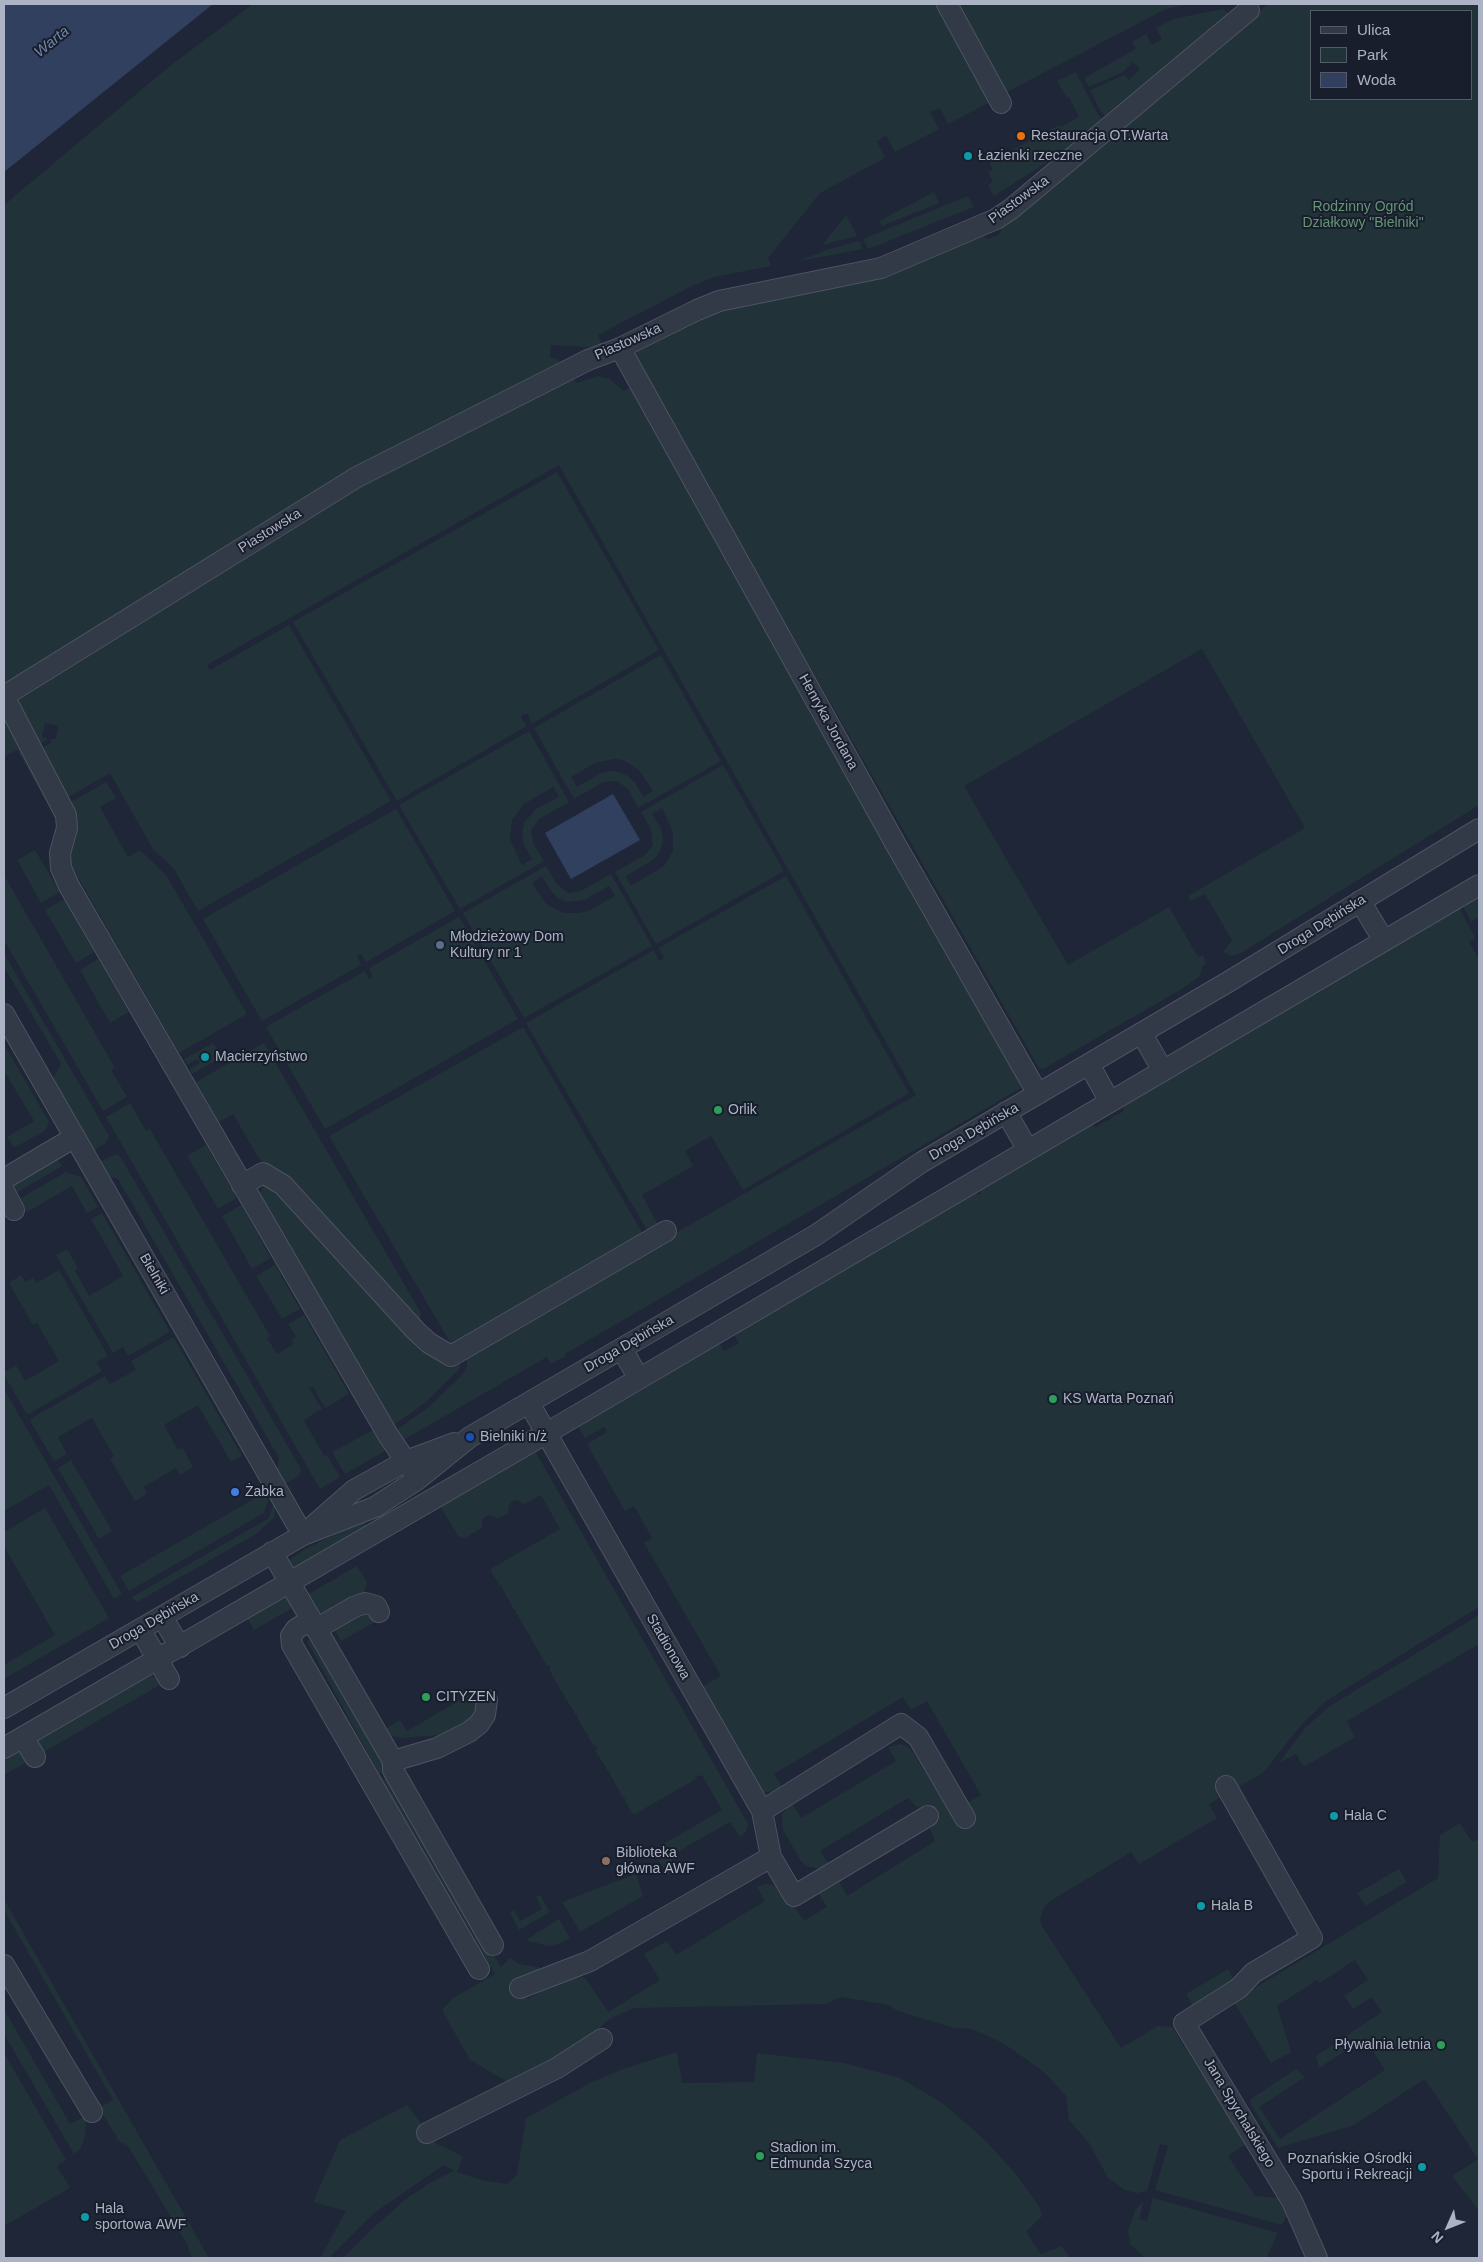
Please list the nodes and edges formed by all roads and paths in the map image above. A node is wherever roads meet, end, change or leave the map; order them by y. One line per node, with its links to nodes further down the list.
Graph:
1 (947, 4): 3 (street)
2 (1249, 10): 4 (street, Piastowska)
3 (1001, 103)
4 (620, 348): 5 (street, Piastowska); 14 (street, Henryka Jordana)
5 (4, 696): 20 (street)
6 (1479, 829): 8 (street, Droga Dębińska)
7 (1479, 885): 9 (street)
8 (1360, 901): 9 (street); 11 (street, Droga Dębińska)
9 (1384, 941): 13 (street)
10 (4, 1014): 17 (street, Bielniki)
11 (1142, 1034): 12 (street, Droga Dębińska); 13 (street)
12 (1089, 1064): 14 (street, Droga Dębińska); 15 (street)
13 (1163, 1071): 15 (street)
14 (1038, 1094): 16 (street, Droga Dębińska)
15 (1110, 1102): 18 (street)
16 (1006, 1112): 18 (street); 24 (street, Droga Dębińska)
17 (75, 1137): 19 (street); 31 (street, Bielniki)
18 (1028, 1150): 25 (street)
19 (4, 1179)
20 (242, 1184): 23 (street); 29 (street)
21 (4, 1191): 22 (street)
22 (14, 1210)
23 (666, 1231)
24 (622, 1349): 25 (street); 26 (street, Droga Dębińska)
25 (639, 1379): 27 (street)
26 (529, 1403): 27 (street, Stadionowa); 28 (street, Droga Dębińska)
27 (545, 1434): 33 (street); 48 (street, Stadionowa)
28 (470, 1437): 29 (street, Droga Dębińska); 30 (street, Droga Dębińska)
29 (406, 1461): 30 (street); 31 (street, Droga Dębińska)
30 (418, 1479): 31 (street, Droga Dębińska)
31 (303, 1534): 32 (street, Droga Dębińska)
32 (272, 1552): 33 (street); 35 (street, Droga Dębińska)
33 (290, 1583): 36 (street); 38 (street)
34 (379, 1612): 36 (street)
35 (162, 1617): 37 (street, Droga Dębińska); 38 (street)
36 (314, 1624): 46 (street); 54 (street)
37 (140, 1629): 39 (street); 42 (street, Droga Dębińska)
38 (180, 1647): 39 (street)
39 (158, 1660): 40 (street); 43 (street)
40 (170, 1679)
41 (487, 1700): 46 (street)
42 (4, 1708)
43 (23, 1737): 44 (street); 45 (street)
44 (4, 1748)
45 (35, 1757)
46 (393, 1761): 52 (street)
47 (1226, 1786): 59 (street, Jana Spychalskiego)
48 (762, 1811): 50 (street); 51 (street, Stadionowa)
49 (928, 1816): 51 (street, Stadionowa)
50 (964, 1818)
51 (771, 1857): 55 (street)
52 (493, 1945)
53 (4, 1965): 57 (street)
54 (479, 1969)
55 (520, 1988)
56 (602, 2039): 58 (street)
57 (92, 2112)
58 (427, 2133)
59 (1317, 2258)

